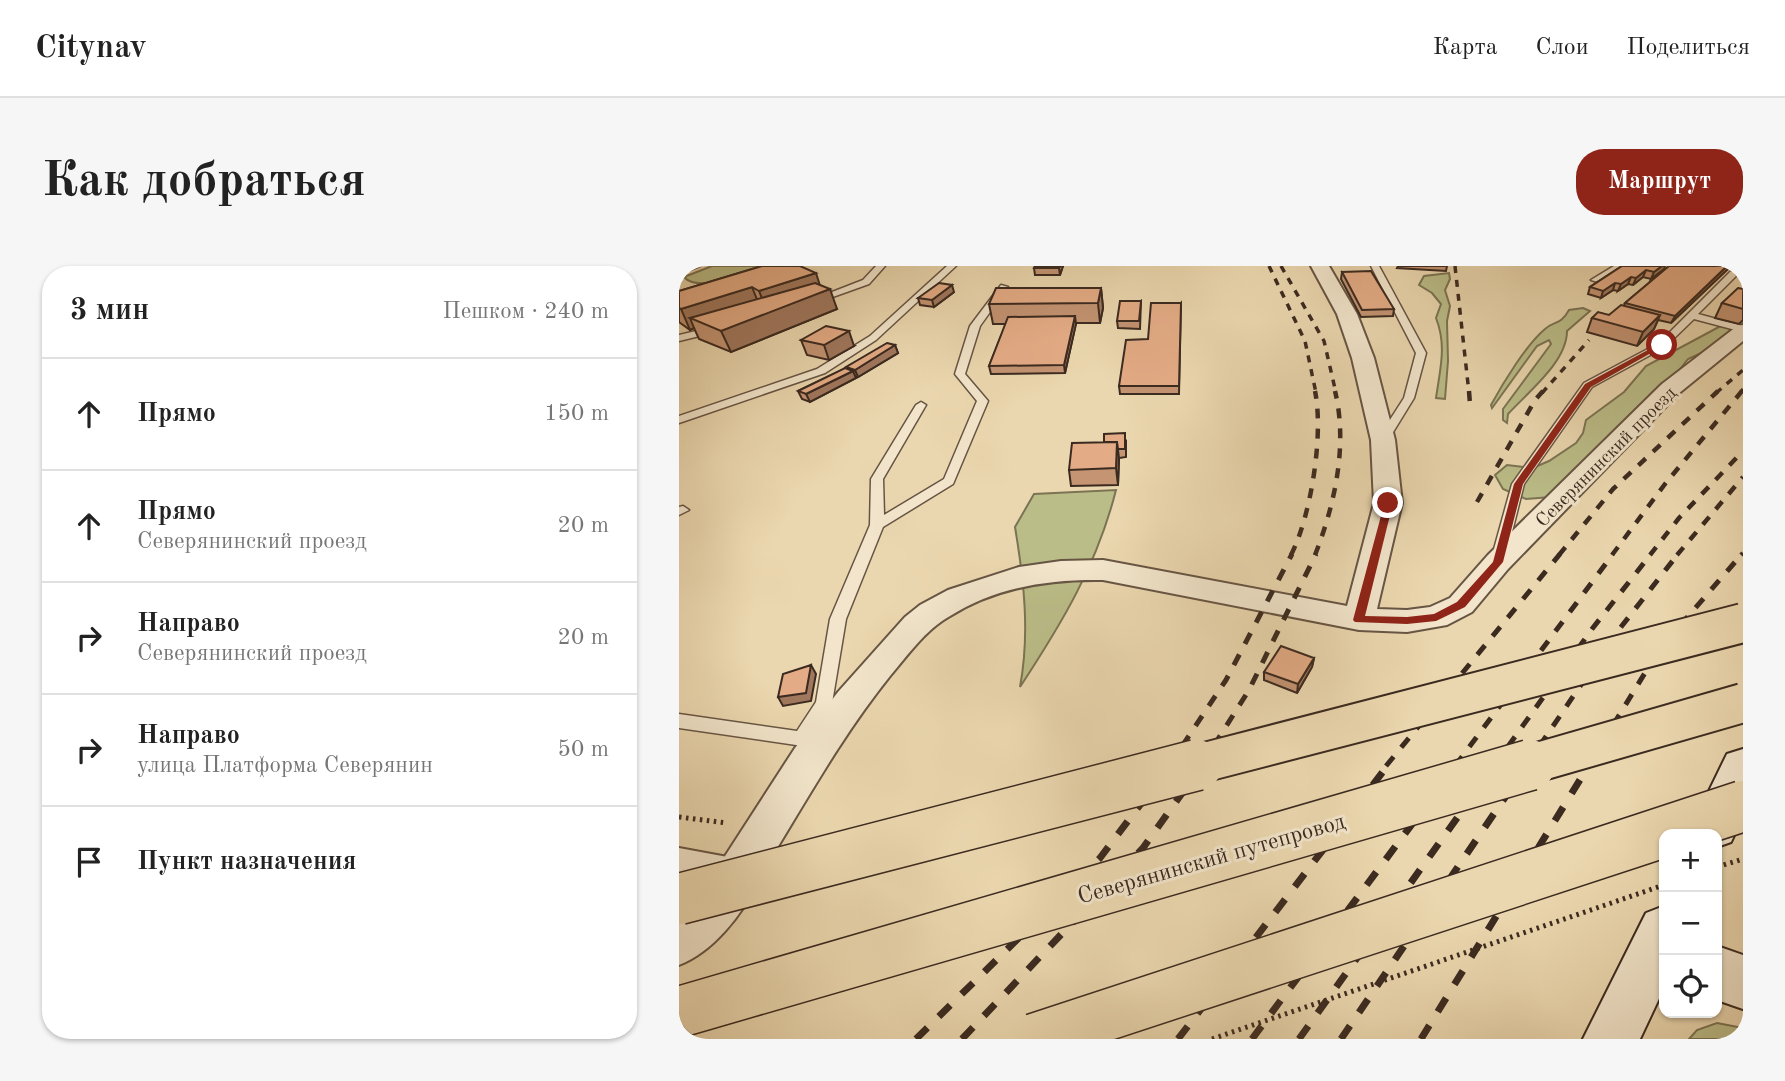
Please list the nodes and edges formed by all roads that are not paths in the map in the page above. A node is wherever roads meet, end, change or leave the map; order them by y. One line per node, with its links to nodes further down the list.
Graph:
1 (696, 266): 8 (lane)
2 (881, 266): 11 (lane)
3 (952, 266): 17 (lane)
4 (1320, 266): 18 (street)
5 (1375, 266): 18 (lane)
6 (1619, 266): 9 (lane)
7 (1741, 266): 12 (lane)
8 (679, 271)
9 (1595, 280)
10 (1003, 287): 19 (lane)
11 (804, 304)
12 (1691, 315): 14 (lane); 20 (lane)
13 (726, 327): 15 (lane)
14 (1743, 330): 20 (street, Северянинский проезд)
15 (679, 338)
16 (921, 405): 19 (lane)
17 (679, 419)
18 (1383, 440): 21 (street)
19 (877, 524): 25 (lane)
20 (1498, 562): 21 (street, Северянинский проезд)
21 (1359, 620): 25 (street)
22 (1743, 624): 31 (main road, bridge)
23 (1743, 703): 37 (main road, Северянинский путепровод, bridge)
24 (679, 721): 25 (lane)
25 (811, 740): 30 (street)
26 (1743, 767): 28 (main road)
27 (1743, 806): 38 (main road, bridge)
28 (1713, 829)
29 (679, 870): 30 (main road)
30 (733, 881): 32 (main road)
31 (679, 899)
32 (679, 940)
33 (1659, 948): 35 (main road)
34 (1722, 975): 36 (main road)
35 (1650, 980): 39 (main road)
36 (1743, 982)
37 (679, 1012)
38 (1034, 1039)
39 (1611, 1039)

